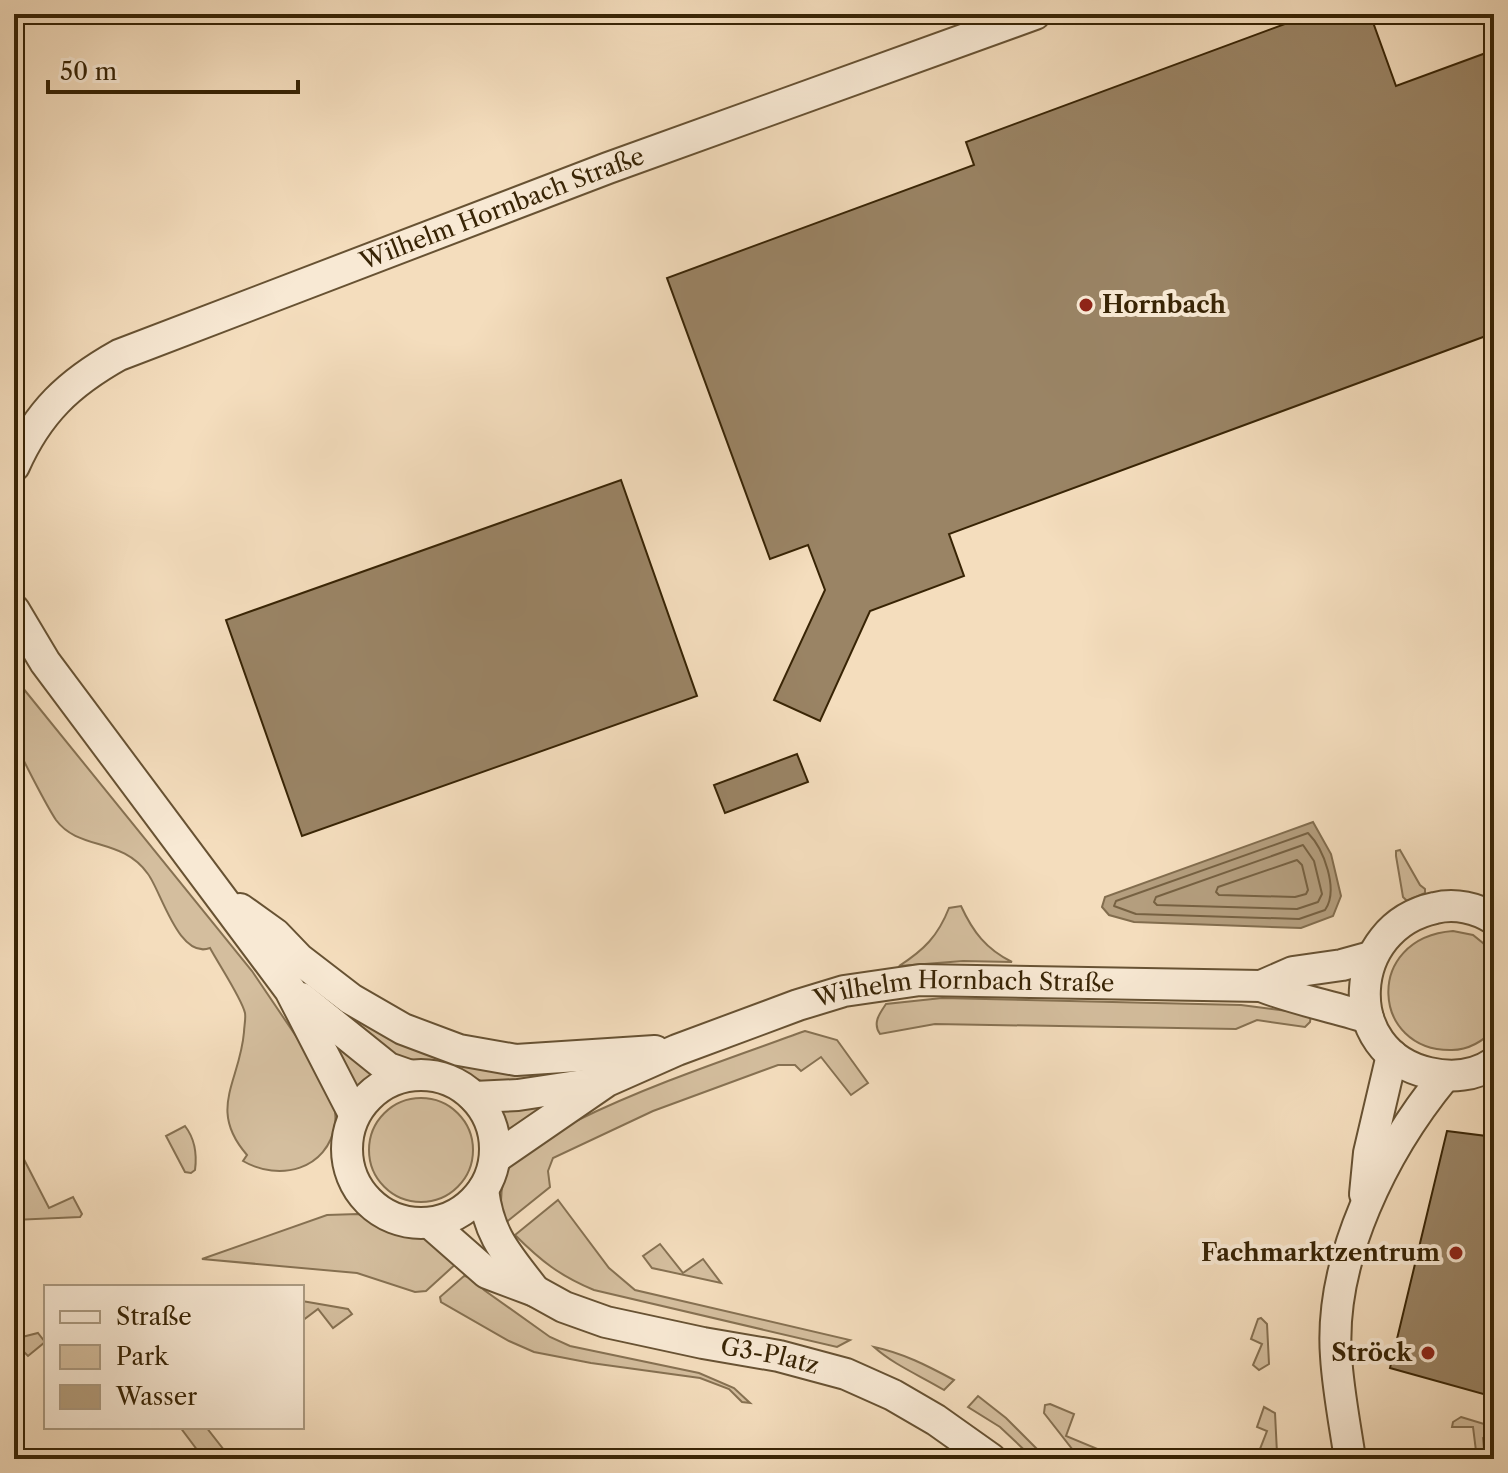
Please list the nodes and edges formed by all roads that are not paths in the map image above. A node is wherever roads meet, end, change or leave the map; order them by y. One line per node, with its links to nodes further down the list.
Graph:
1 (1035, 14): 2 (street, Wilhelm Hornbach Straße)
2 (14, 466)
3 (14, 610): 4 (street, Wilhelm Hornbach Straße)
4 (214, 889): 8 (street, Wilhelm Hornbach Straße); 10 (street, Wilhelm Hornbach Straße)
5 (1494, 919): 6 (street)
6 (1371, 957): 7 (street, Wilhelm Hornbach Straße); 9 (street)
7 (1261, 986): 9 (street, Wilhelm Hornbach Straße); 10 (street, Wilhelm Hornbach Straße)
8 (290, 990): 13 (street, Wilhelm Hornbach Straße); 17 (street, Wilhelm Hornbach Straße)
9 (1368, 1018): 11 (street)
10 (677, 1050): 15 (street, Wilhelm Hornbach Straße)
11 (1392, 1055): 14 (street); 20 (street)
12 (1494, 1063): 14 (street)
13 (408, 1075): 16 (street); 17 (street)
14 (1444, 1077): 20 (street)
15 (607, 1081): 16 (street, Wilhelm Hornbach Straße); 18 (street, Wilhelm Hornbach Straße)
16 (474, 1097): 18 (street)
17 (354, 1114): 21 (street)
18 (495, 1158): 19 (street)
19 (483, 1190): 21 (street); 22 (street, G3-Platz)
20 (1363, 1211): 24 (street)
21 (430, 1223): 22 (street, G3-Platz)
22 (535, 1291): 23 (street, G3-Platz)
23 (991, 1459)
24 (1350, 1459)

